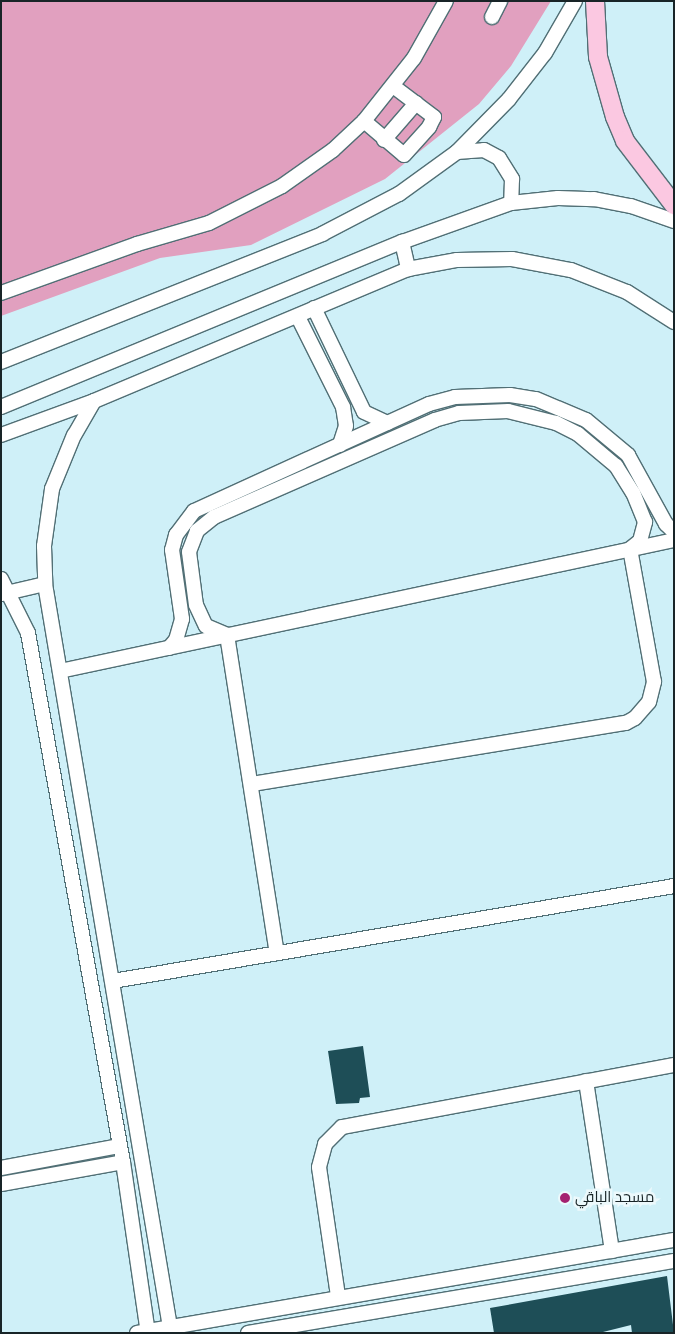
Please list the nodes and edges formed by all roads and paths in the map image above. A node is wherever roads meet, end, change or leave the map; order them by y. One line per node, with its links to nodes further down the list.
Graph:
1 (446, 1): 6 (street)
2 (500, 1): 5 (street)
3 (575, 1): 10 (street)
4 (595, 1): 12 (main road)
5 (492, 17)
6 (393, 86): 7 (street); 8 (street)
7 (416, 104): 9 (street); 9 (street)
8 (364, 121): 9 (street); 16 (street)
9 (384, 140)
10 (457, 152): 11 (street); 20 (street)
11 (511, 203): 13 (street); 14 (street)
12 (674, 205)
13 (674, 221)
14 (402, 242): 15 (street); 22 (street)
15 (408, 269): 17 (street); 19 (street)
16 (1, 293)
17 (314, 308): 18 (street); 23 (street)
18 (298, 317): 21 (street); 25 (street)
19 (674, 322)
20 (1, 362)
21 (94, 401): 24 (street); 30 (street)
22 (1, 407)
23 (388, 423): 25 (street); 26 (street)
24 (1, 435)
25 (340, 445): 33 (street)
26 (674, 532)
27 (674, 540): 28 (street)
28 (630, 550): 32 (street); 32 (street); 35 (street)
29 (1, 579): 31 (street)
30 (46, 584): 31 (street); 34 (street)
31 (5, 593): 38 (street)
32 (227, 636): 33 (street); 35 (street)
33 (169, 648): 34 (street)
34 (60, 671): 37 (street)
35 (252, 784): 39 (street)
36 (674, 886): 39 (street)
37 (102, 919): 38 (street); 40 (street)
38 (80, 923): 43 (street)
39 (278, 953): 40 (street)
40 (113, 981): 54 (street)
41 (674, 1065): 42 (street)
42 (586, 1081): 49 (street); 52 (street)
43 (120, 1146): 44 (street); 45 (street)
44 (123, 1162): 46 (street); 55 (street)
45 (1, 1168)
46 (1, 1184)
47 (674, 1240): 48 (street)
48 (636, 1246): 49 (street); 51 (street)
49 (612, 1251): 52 (street)
50 (674, 1261): 51 (street)
51 (640, 1266): 53 (street)
52 (338, 1296): 54 (street)
53 (305, 1328): 56 (street)
54 (171, 1330): 55 (street)
55 (144, 1332)
56 (248, 1333)

